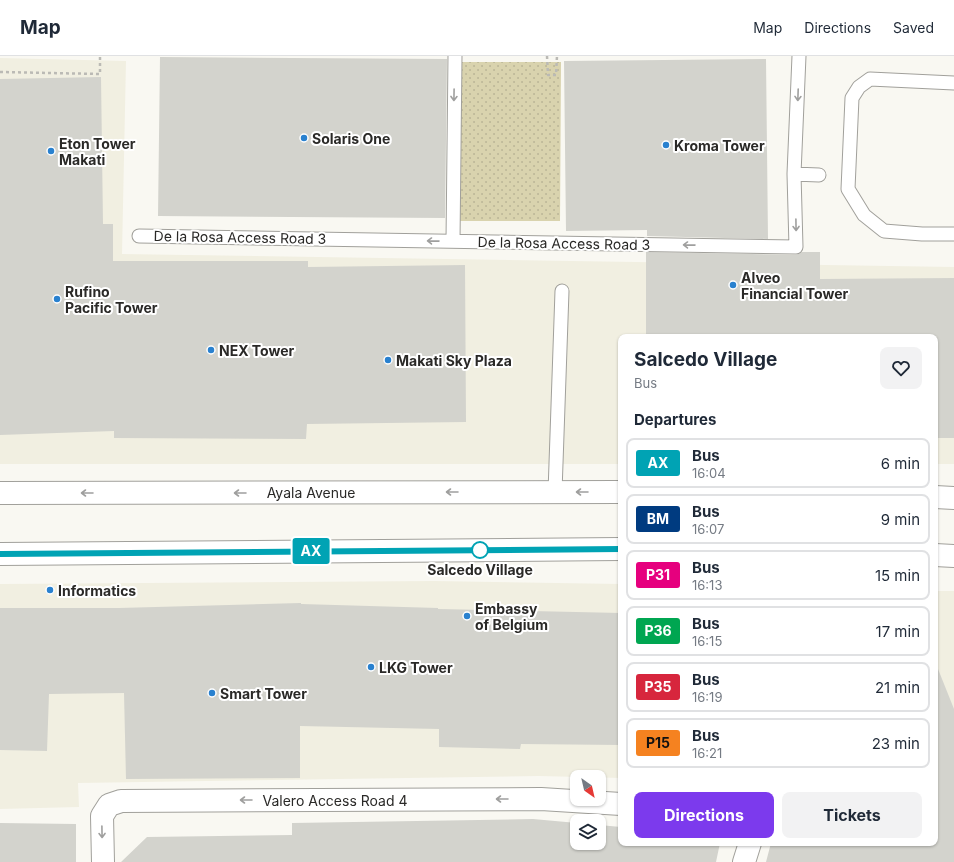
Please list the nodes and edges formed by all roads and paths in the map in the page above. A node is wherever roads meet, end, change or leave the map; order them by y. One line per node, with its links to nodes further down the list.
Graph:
1 (100, 56): 6 (path)
2 (455, 56): 12 (lane, one-way to 12)
3 (547, 56): 4 (path)
4 (557, 56)
5 (799, 56): 8 (lane, De la Rosa Access Road 3, one-way to 8)
6 (0, 72)
7 (954, 82): 10 (lane)
8 (794, 174): 9 (lane); 12 (lane, De la Rosa Access Road 3, one-way to 12)
9 (819, 175)
10 (954, 234)
11 (140, 236): 12 (lane, De la Rosa Access Road 3, one-way to 11)
12 (453, 241)
13 (562, 291): 14 (lane)
14 (555, 492): 15 (main road, Ayala Avenue, one-way to 14); 16 (main road, Ayala Avenue, one-way to 16)
15 (618, 492)
16 (0, 493)
17 (938, 497): 18 (main road)
18 (954, 498)
19 (618, 549): 20 (main road)
20 (0, 554)
21 (938, 555): 22 (main road)
22 (954, 556)
23 (618, 804): 25 (main road, Valero Access Road 4, one-way to 25)
24 (749, 846): 26 (main road)
25 (103, 862)
26 (744, 862)

